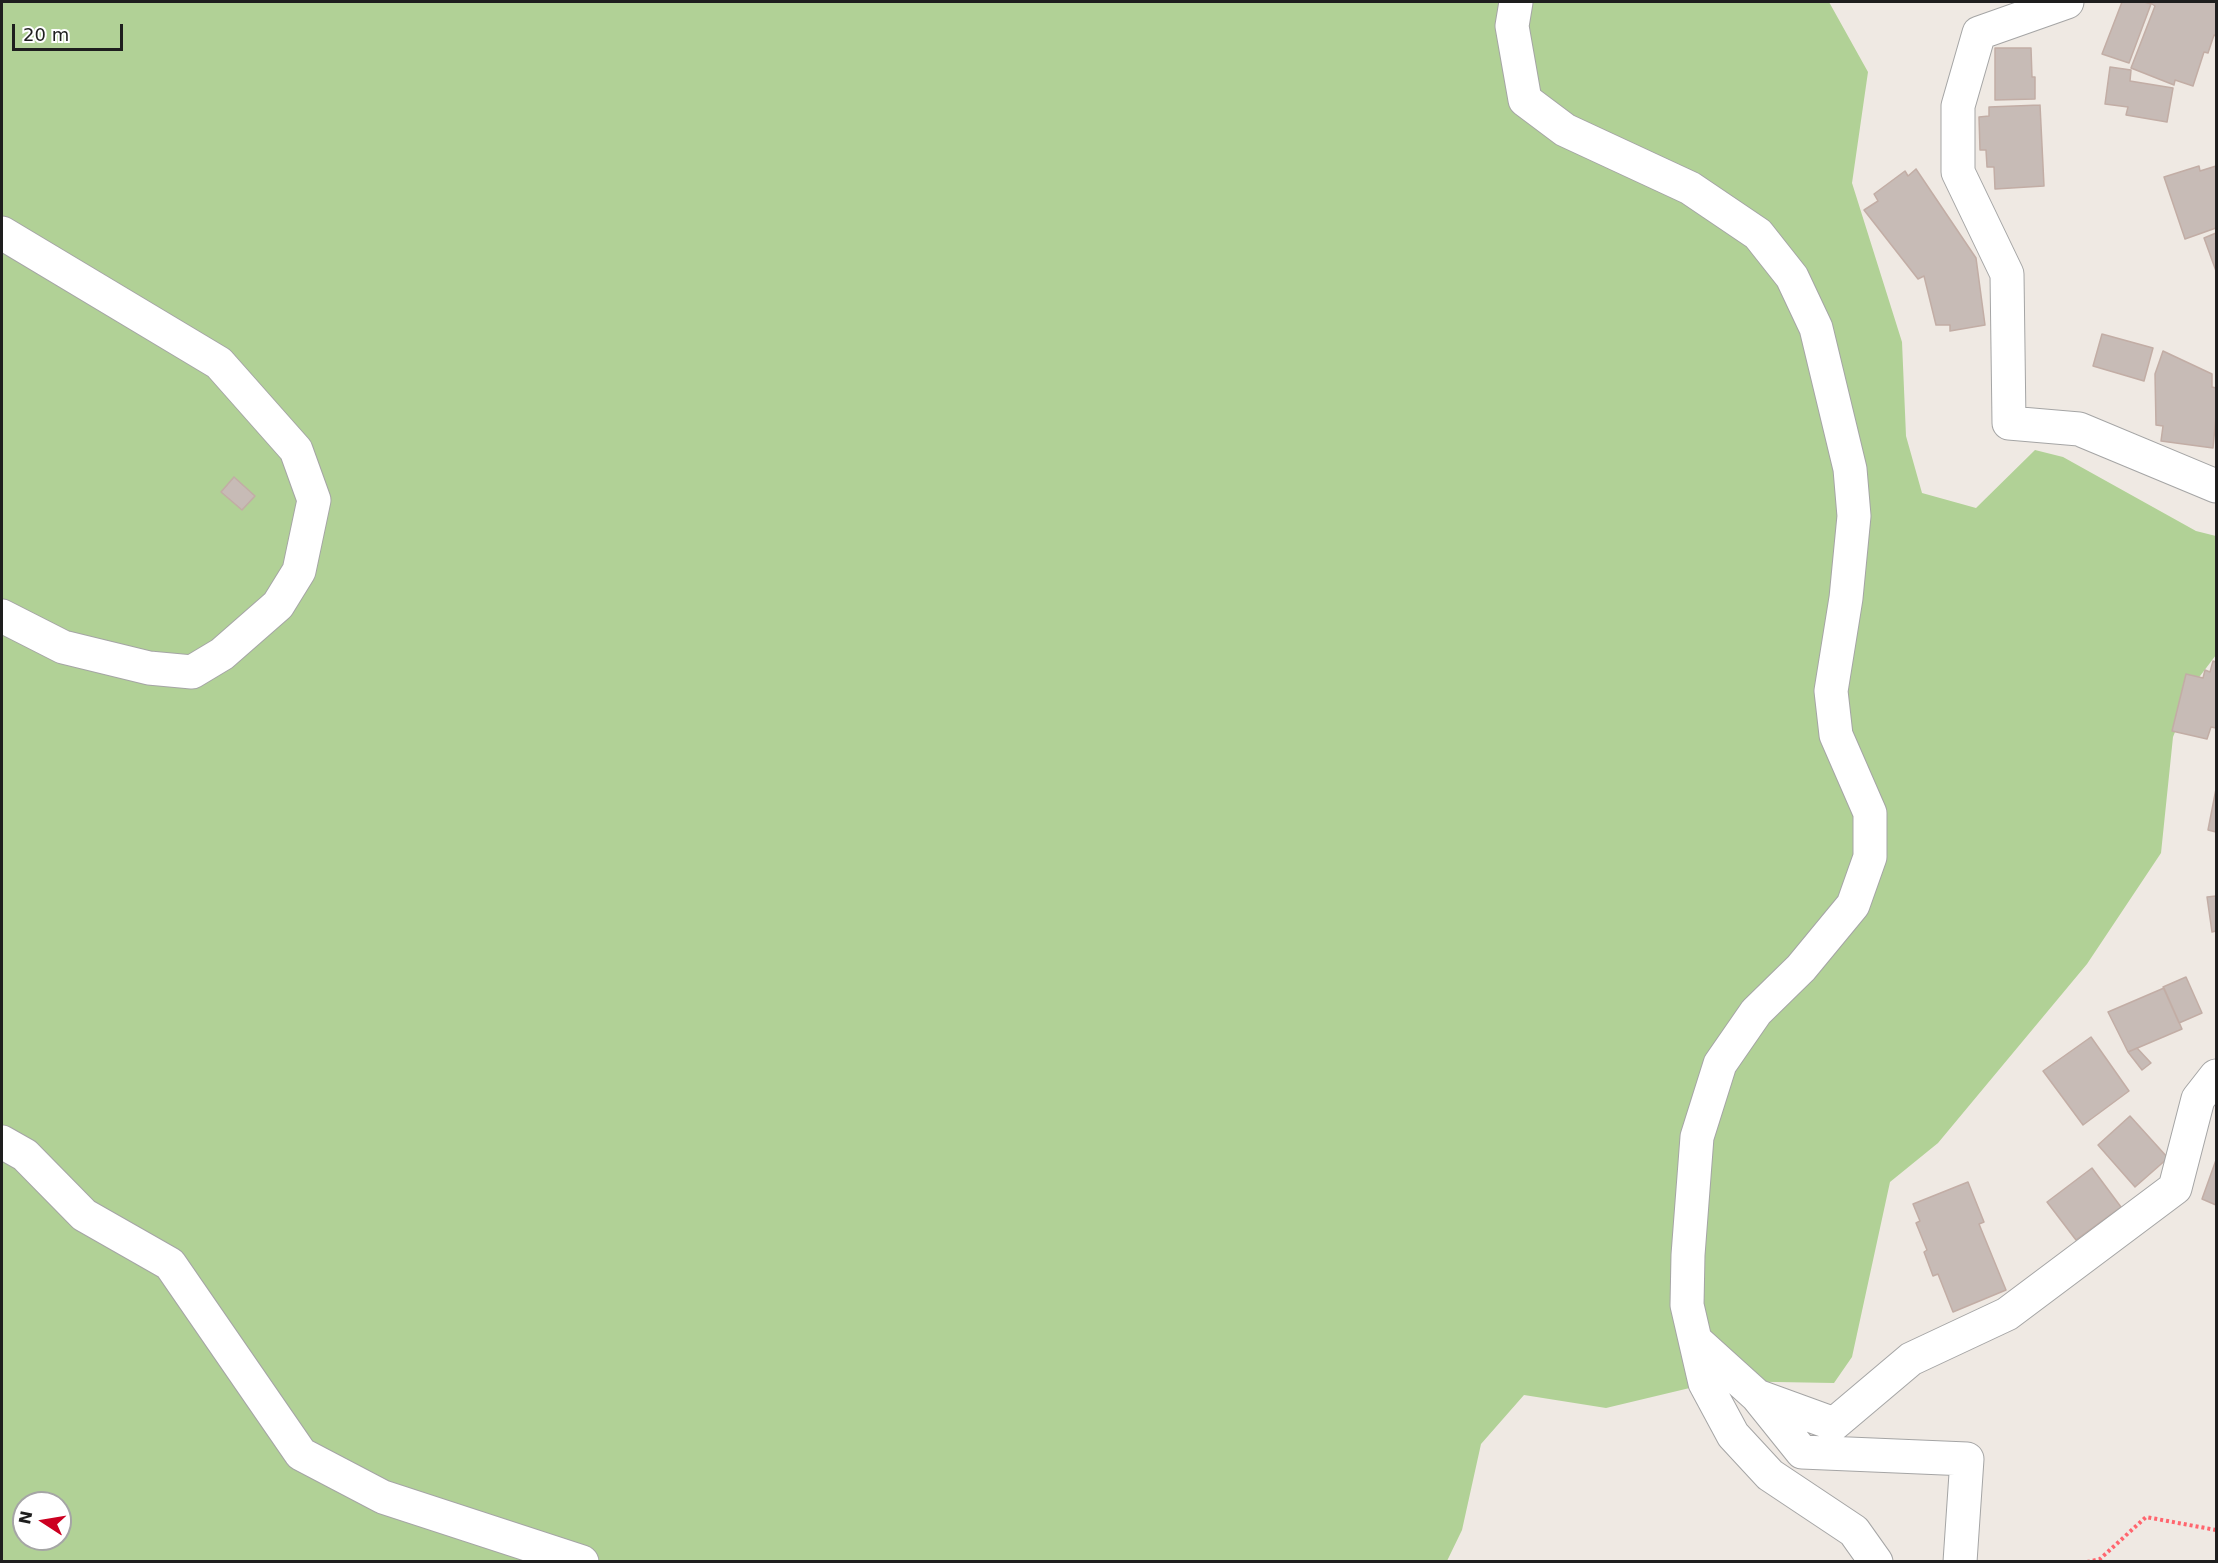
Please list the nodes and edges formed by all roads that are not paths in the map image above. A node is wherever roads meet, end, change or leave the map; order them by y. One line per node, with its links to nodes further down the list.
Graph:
1 (1516, 2): 8 (street)
2 (2067, 2): 4 (street)
3 (2, 233): 5 (street)
4 (2217, 486)
5 (2, 616)
6 (2217, 1076): 9 (street)
7 (2, 1142): 10 (street)
8 (1695, 1340): 9 (street); 11 (street)
9 (1757, 1396): 12 (street)
10 (582, 1562)
11 (1876, 1562)
12 (1960, 1562)

